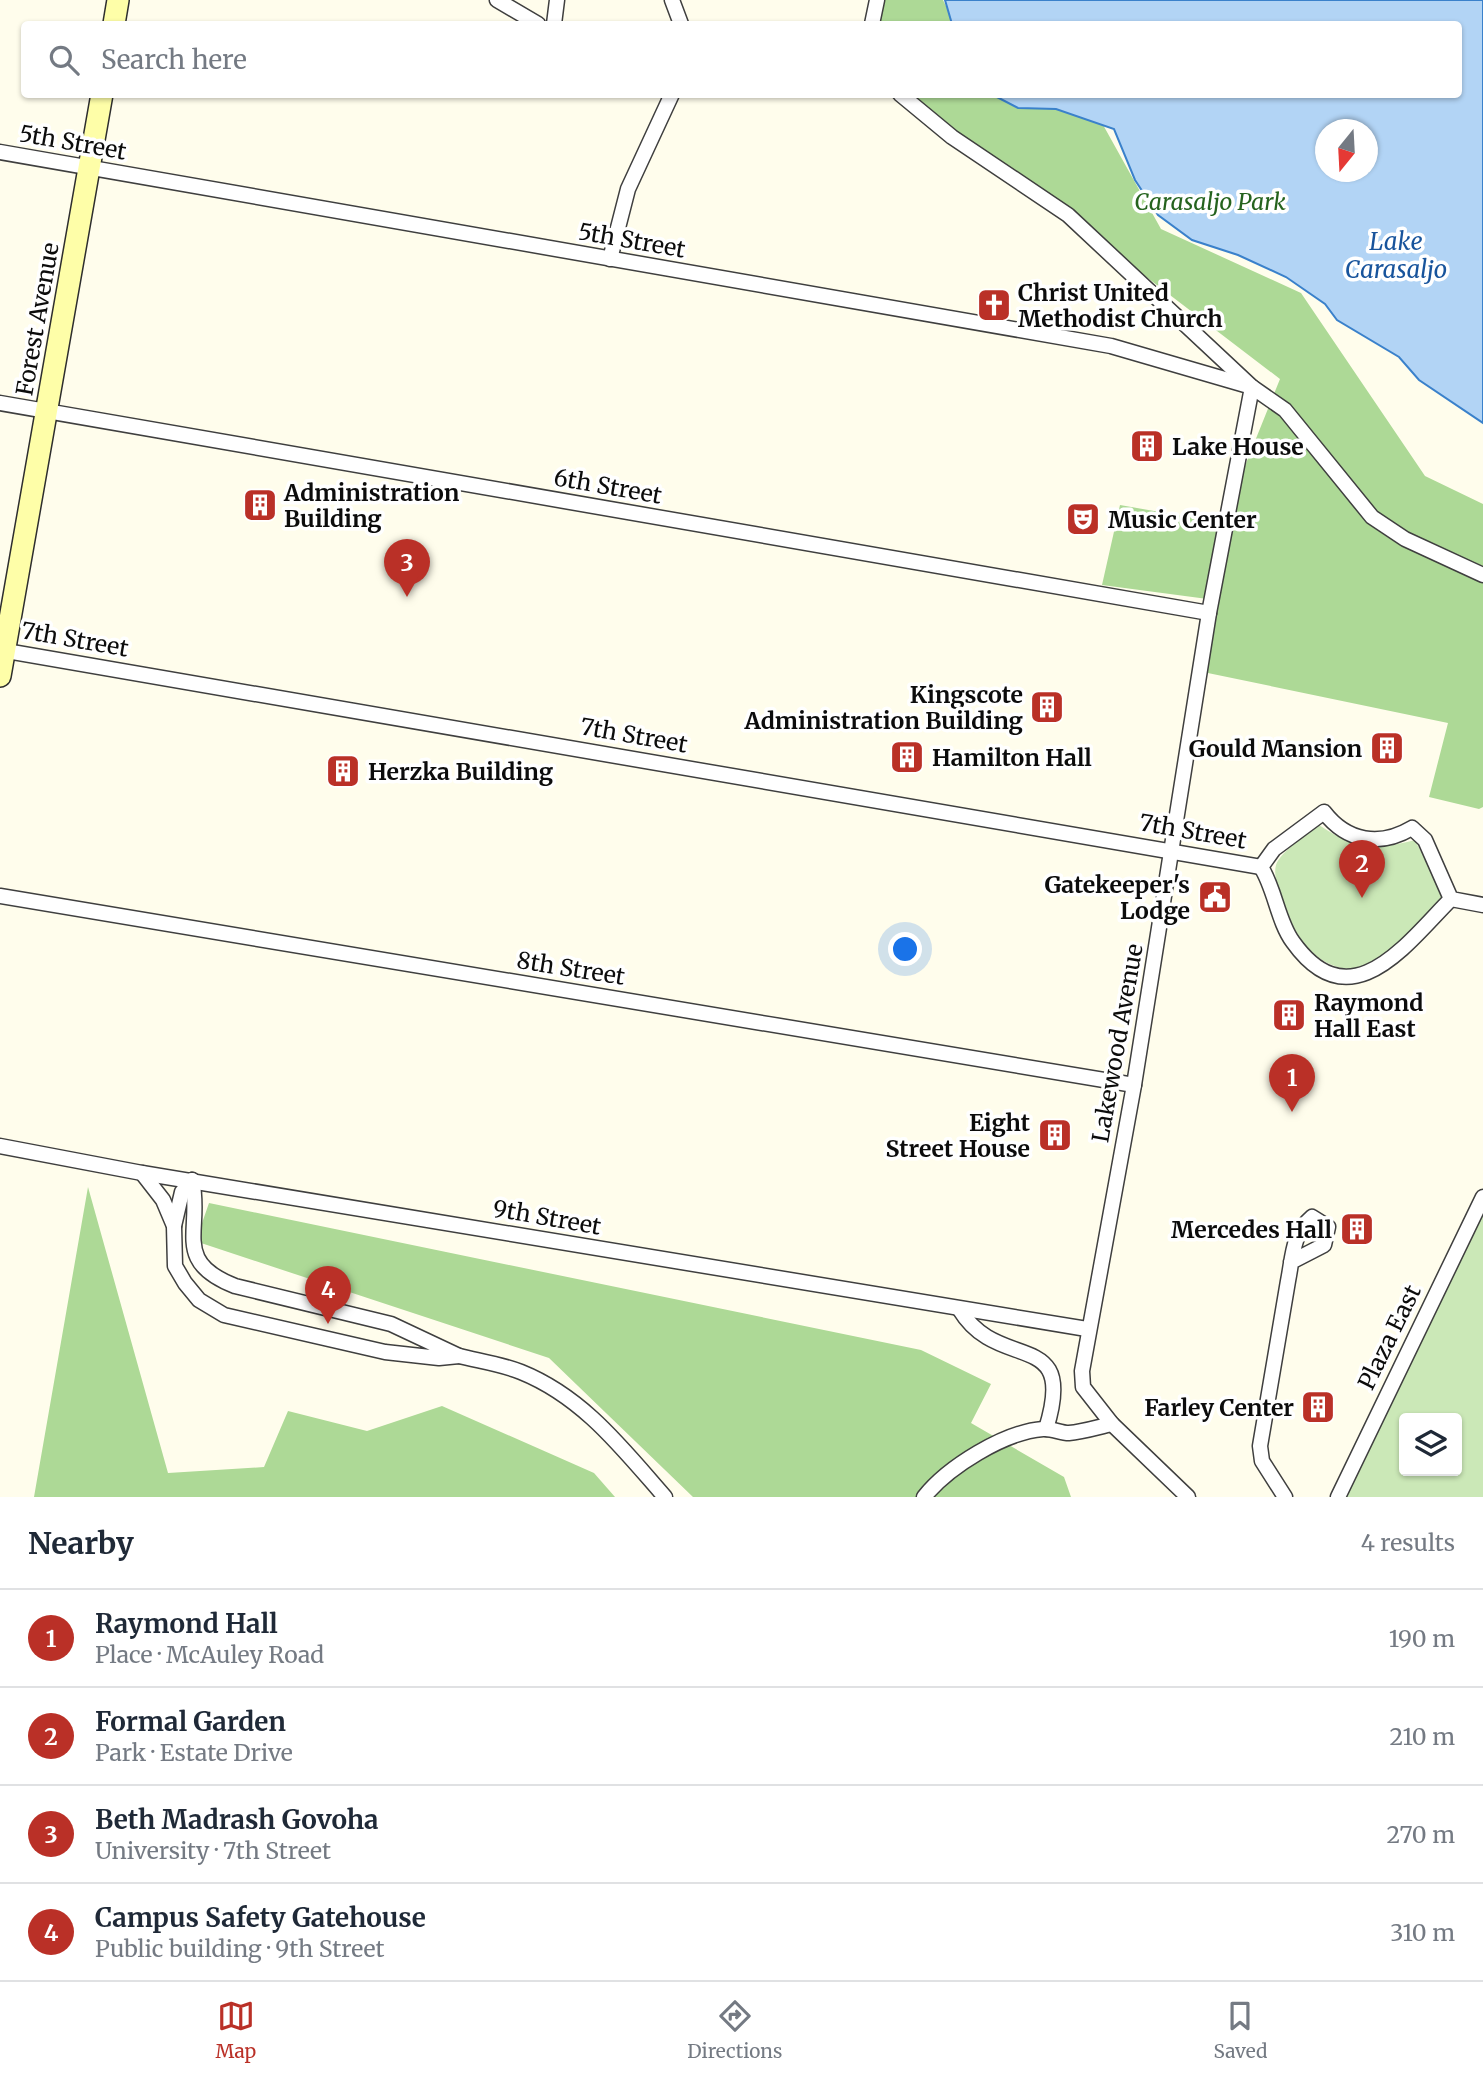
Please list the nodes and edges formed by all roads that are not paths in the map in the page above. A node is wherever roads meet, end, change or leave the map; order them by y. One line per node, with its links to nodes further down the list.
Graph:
1 (118, 0): 6 (street)
2 (497, 0): 7 (street)
3 (557, 0): 8 (street)
4 (672, 0): 9 (street)
5 (877, 0): 10 (street)
6 (114, 21)
7 (533, 21)
8 (554, 21)
9 (680, 21)
10 (873, 21)
11 (101, 98): 15 (street, Forest Avenue)
12 (670, 98): 16 (street)
13 (905, 98): 17 (street)
14 (0, 152): 15 (street, 5th Street)
15 (90, 167): 16 (street, 5th Street); 19 (street, Forest Avenue)
16 (610, 259): 17 (street, 5th Street)
17 (1252, 387): 20 (street); 21 (street, Lakewood Avenue)
18 (0, 403): 19 (street, 6th Street)
19 (47, 411): 21 (street, 6th Street); 22 (street, Forest Avenue)
20 (1483, 575)
21 (1209, 613): 24 (street, Lakewood Avenue)
22 (2, 650): 23 (street, Forest Avenue); 24 (street, 7th Street)
23 (0, 676)
24 (1172, 850): 25 (street, 7th Street); 29 (street, Lakewood Avenue)
25 (1261, 867): 27 (street); 27 (street)
26 (0, 896): 29 (street, 8th Street)
27 (1451, 899): 28 (street)
28 (1483, 905)
29 (1134, 1084): 37 (street, Lakewood Avenue)
30 (0, 1146): 31 (street, 9th Street)
31 (142, 1173): 32 (street, 9th Street); 34 (street)
32 (192, 1180): 34 (street); 36 (street, 9th Street); 38 (street)
33 (1483, 1197): 45 (street, Plaza East)
34 (174, 1226): 38 (street)
35 (1292, 1262): 44 (street)
36 (960, 1310): 37 (street, 9th Street); 40 (street)
37 (1087, 1329): 39 (street, Lakewood Avenue)
38 (459, 1356): 41 (street)
39 (1112, 1424): 40 (street); 43 (street, Lakewood Avenue)
40 (1046, 1429): 42 (street)
41 (665, 1497)
42 (924, 1497)
43 (1188, 1497)
44 (1285, 1497)
45 (1338, 1497)

